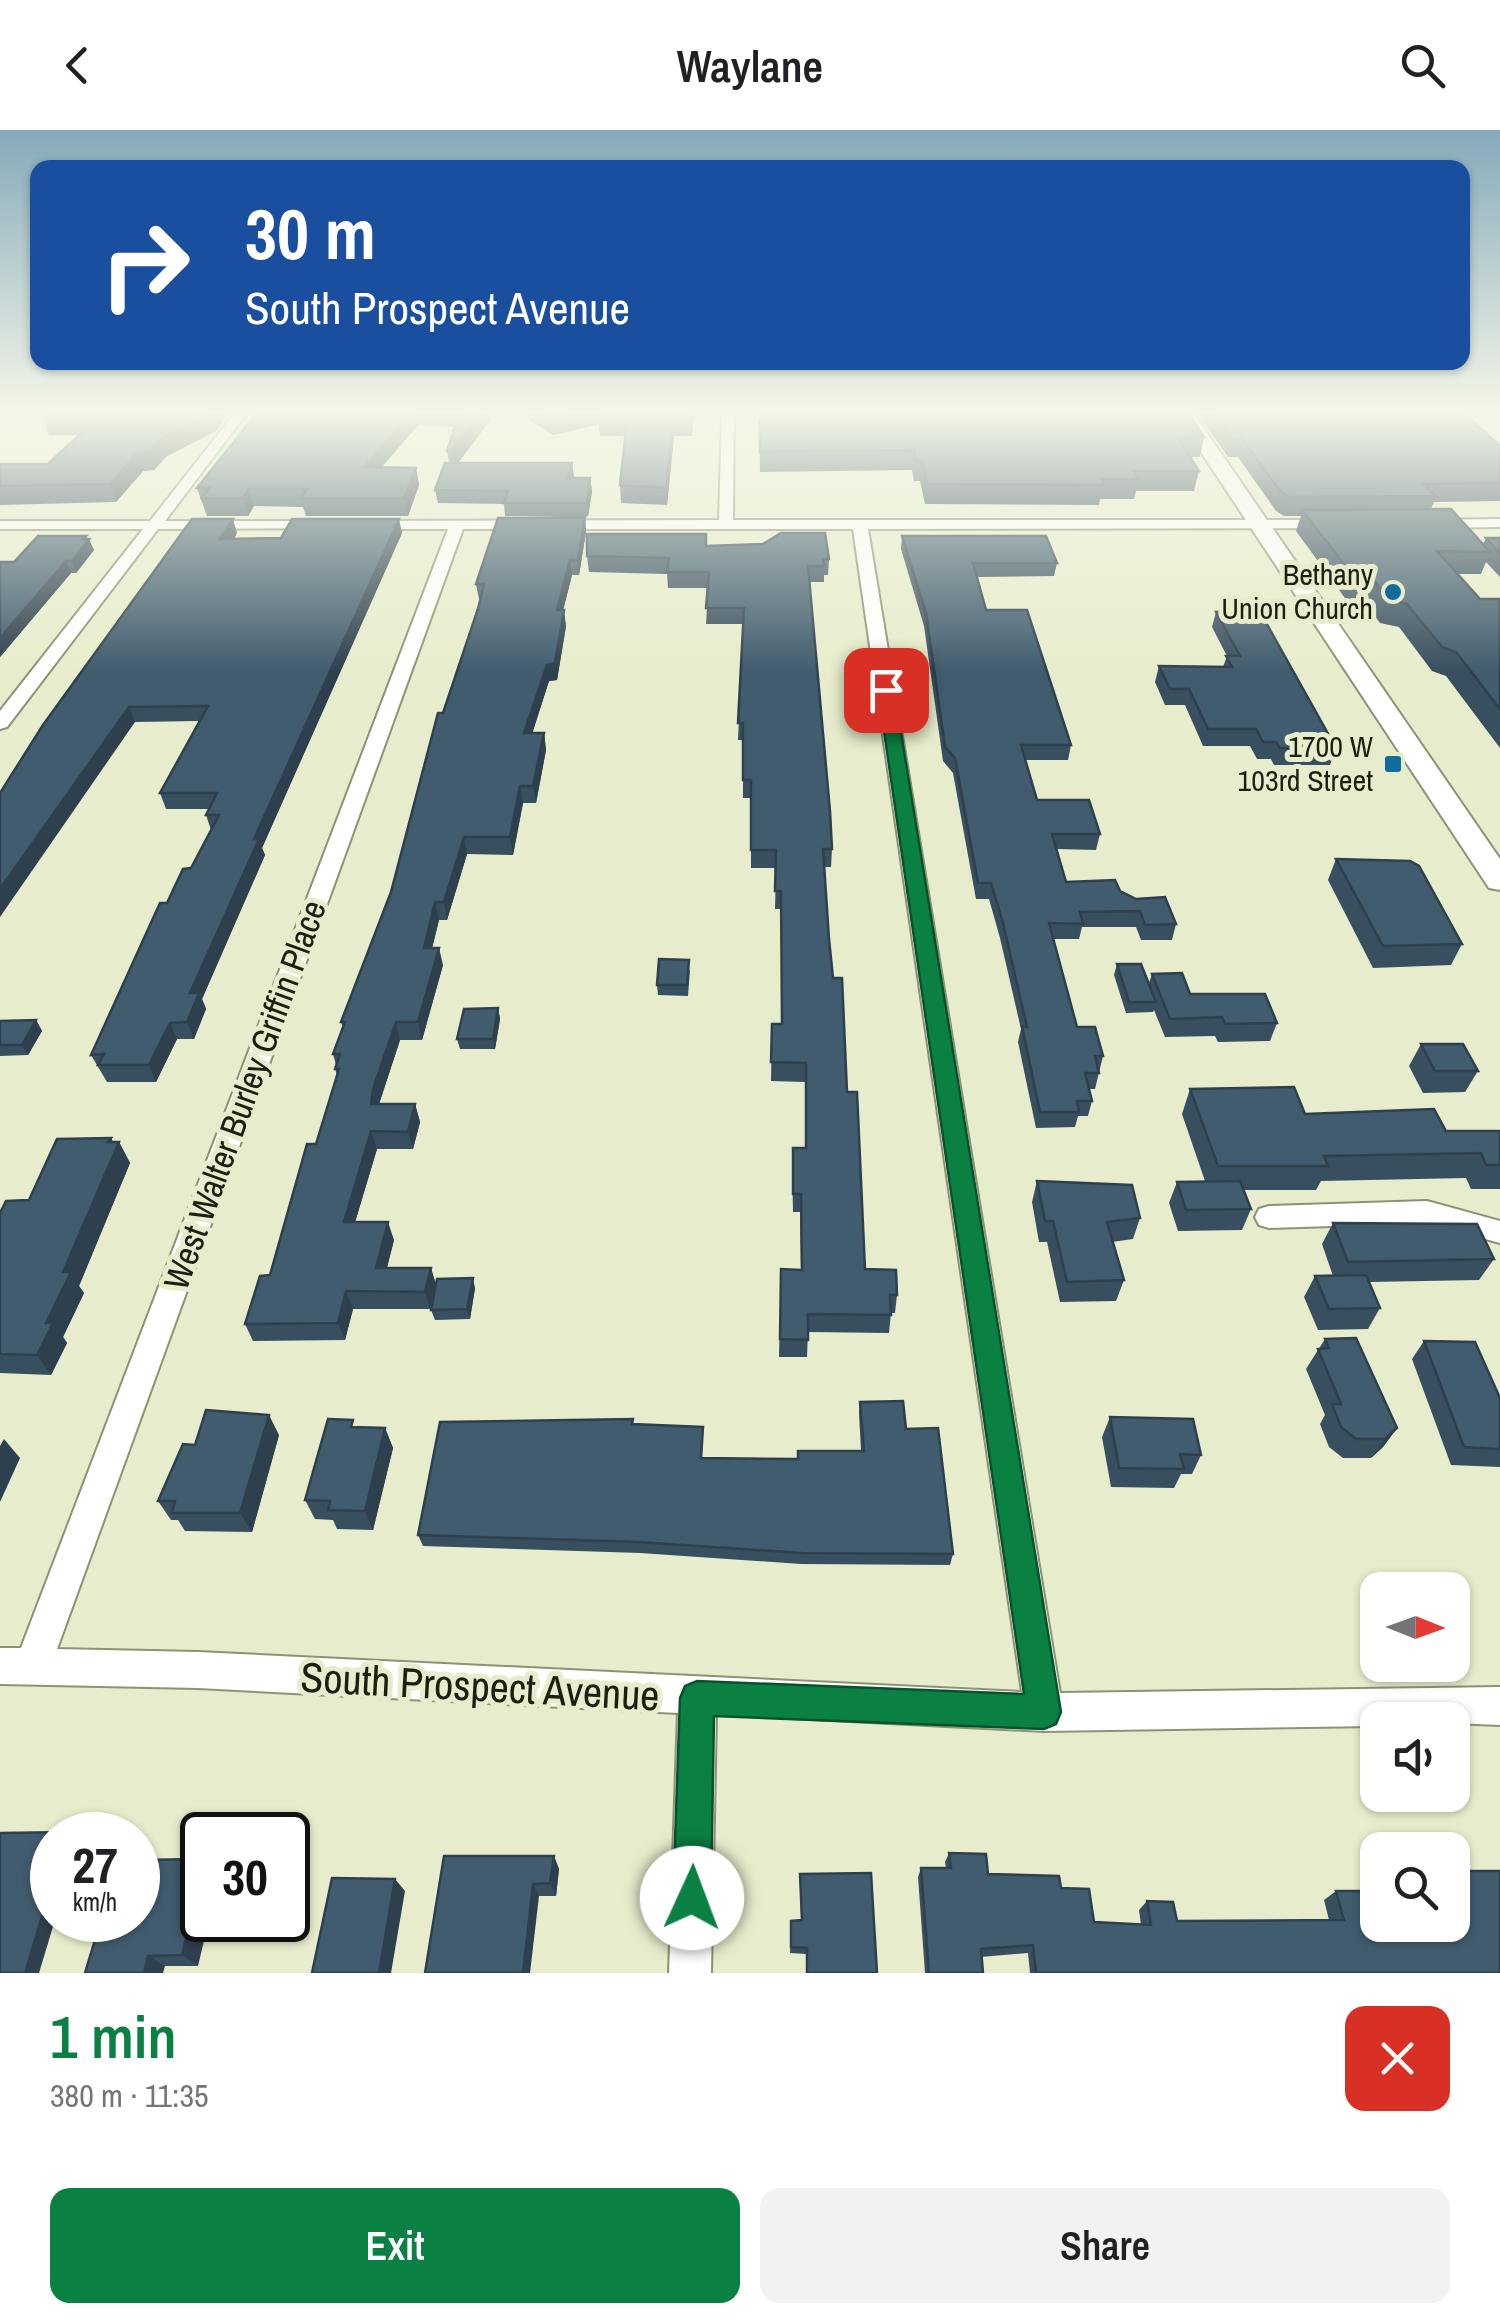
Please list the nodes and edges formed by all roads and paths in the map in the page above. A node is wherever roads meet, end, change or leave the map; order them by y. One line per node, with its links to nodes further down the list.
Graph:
1 (170, 500): 11 (street)
2 (726, 500): 5 (street)
3 (1243, 500): 7 (main road)
4 (1500, 523): 9 (street)
5 (726, 524): 6 (street); 12 (street)
6 (860, 524): 7 (street); 20 (street)
7 (1259, 524): 8 (street); 14 (main road)
8 (1343, 524)
9 (1402, 524)
10 (0, 525): 11 (street)
11 (150, 525): 12 (street); 13 (street)
12 (456, 525): 17 (street, West Walter Burley Griffin Place)
13 (0, 723)
14 (1500, 881)
15 (1269, 1218): 16 (street)
16 (1500, 1232)
17 (16, 1665): 18 (street, South Prospect Avenue)
18 (697, 1698): 20 (street, South Prospect Avenue); 21 (street)
19 (1500, 1706): 20 (street, South Prospect Avenue)
20 (1044, 1712)
21 (690, 1973)

